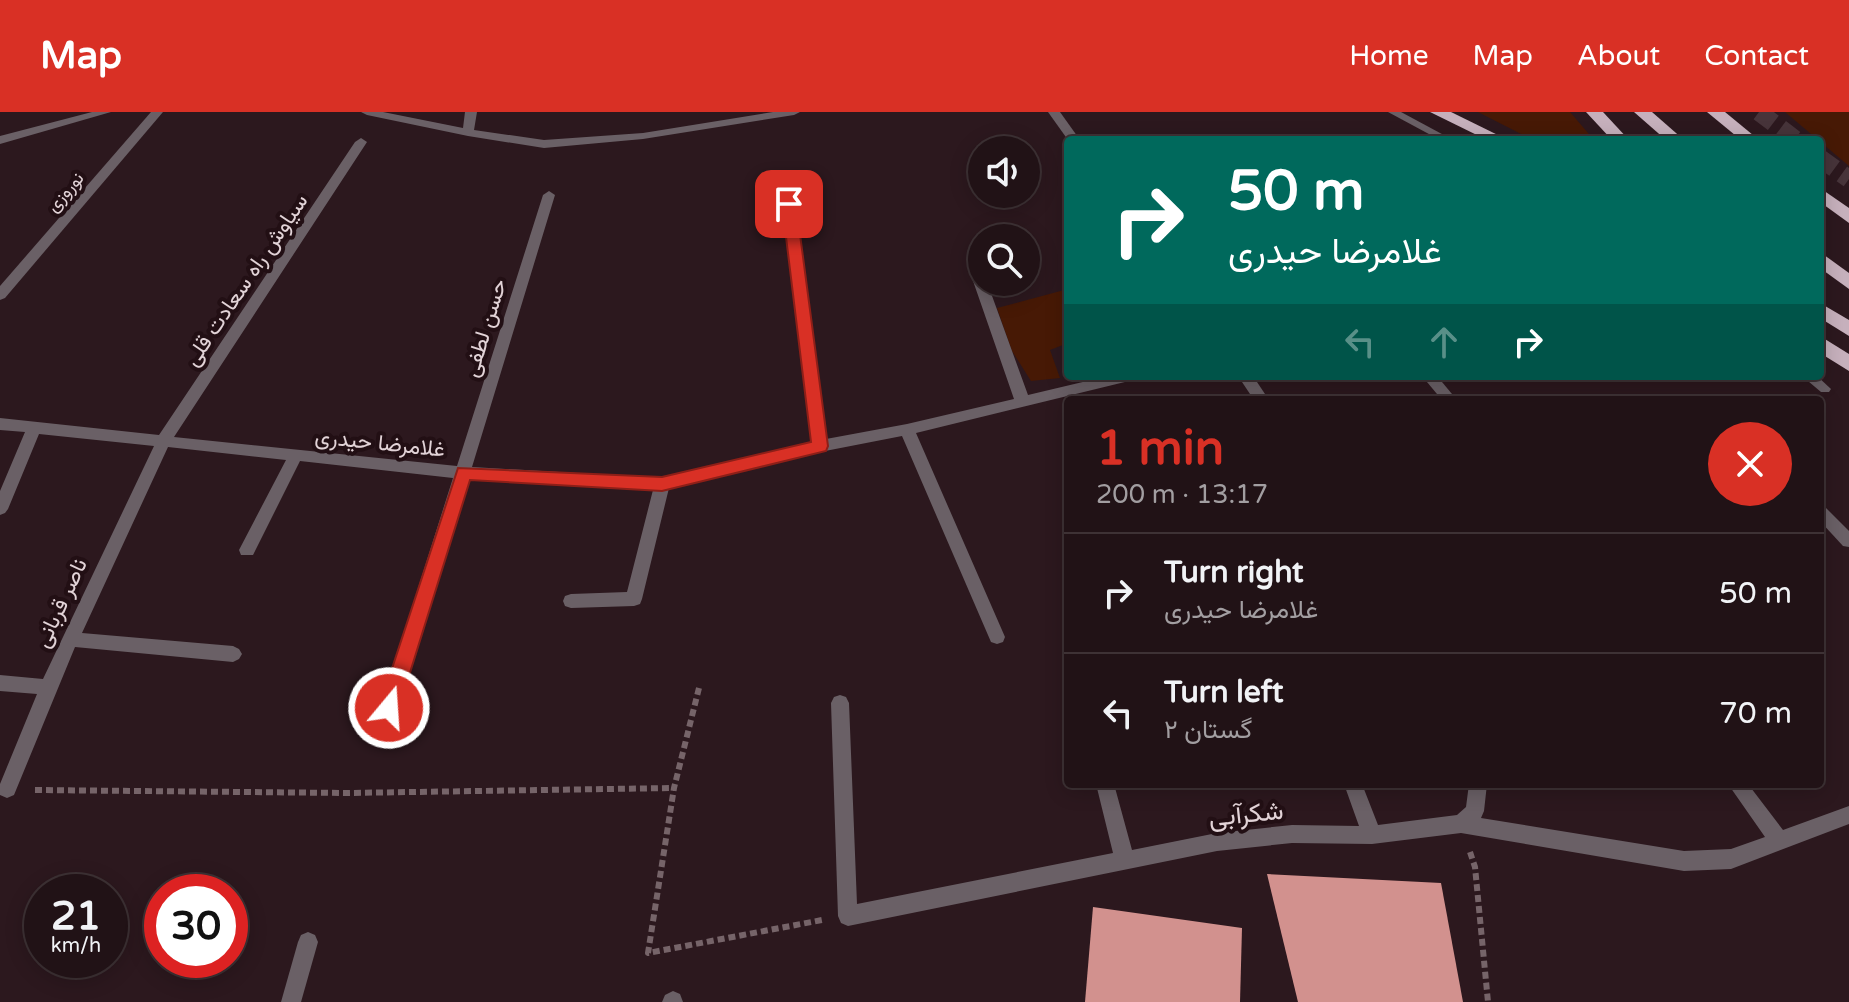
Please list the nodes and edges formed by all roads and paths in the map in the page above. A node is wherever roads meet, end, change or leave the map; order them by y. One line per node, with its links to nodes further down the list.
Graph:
1 (105, 112): 23 (street)
2 (157, 112): 31 (street, نوروزی)
3 (367, 112): 14 (street)
4 (471, 112): 14 (street)
5 (794, 112): 14 (street)
6 (1054, 112): 15 (street)
7 (1393, 112): 16 (lane)
8 (1438, 112): 17 (highway)
9 (1594, 112): 18 (highway)
10 (1642, 112): 19 (highway)
11 (1654, 112): 20 (highway)
12 (1715, 112): 21 (highway)
13 (1739, 112): 22 (highway)
14 (468, 133)
15 (1071, 136)
16 (1440, 136)
17 (1491, 136)
18 (1617, 136)
19 (1671, 136)
20 (1679, 136)
21 (1746, 136)
22 (1764, 136)
23 (0, 140)
24 (361, 142): 46 (street, سیاوش راه سعادت قلی)
25 (785, 174): 47 (street)
26 (549, 195): 49 (street, حسن لطفی)
27 (1824, 195): 28 (highway)
28 (1843, 212)
29 (1824, 261): 30 (highway)
30 (1849, 283)
31 (0, 295)
32 (985, 296): 42 (street)
33 (1824, 312): 34 (highway)
34 (1849, 329)
35 (1824, 346): 36 (highway)
36 (1849, 364)
37 (1111, 380): 42 (street, غلامرضا حیدری)
38 (1432, 380): 41 (street)
39 (1813, 380): 40 (lane)
40 (1825, 389)
41 (1446, 396)
42 (1022, 400): 45 (street, غلامرضا حیدری)
43 (0, 424): 44 (street, غلامرضا حیدری)
44 (34, 427): 46 (street, غلامرضا حیدری); 51 (street)
45 (907, 430): 47 (street, غلامرضا حیدری); 56 (street)
46 (164, 440): 48 (street, غلامرضا حیدری); 57 (street, ناصر قربانی)
47 (820, 446): 50 (street, غلامرضا حیدری)
48 (295, 456): 49 (street, غلامرضا حیدری); 54 (street)
49 (464, 473): 50 (street, غلامرضا حیدری); 63 (street, حسن لطفی)
50 (662, 484): 55 (street)
51 (0, 509)
52 (1824, 515): 53 (street)
53 (1849, 541)
54 (247, 550)
55 (571, 601)
56 (997, 637)
57 (70, 639): 58 (street); 60 (street, ناصر قربانی)
58 (233, 654)
59 (0, 683): 60 (street)
60 (48, 687): 69 (street, ناصر قربانی)
61 (699, 688): 64 (path)
62 (840, 703): 75 (street)
63 (389, 708)
64 (674, 788): 69 (path); 75 (path)
65 (1106, 788): 74 (street)
66 (1354, 788): 72 (street)
67 (1478, 788): 71 (street)
68 (1740, 788): 73 (street)
69 (7, 789)
70 (1849, 815): 73 (street, شکرآبی)
71 (1461, 824): 72 (street, شکرآبی); 73 (street, شکرآبی); 78 (path)
72 (1372, 835): 74 (street, شکرآبی)
73 (1780, 842)
74 (1125, 861): 75 (street, شکرآبی)
75 (848, 916)
76 (308, 942): 77 (street)
77 (291, 1002)
78 (1488, 1002)

